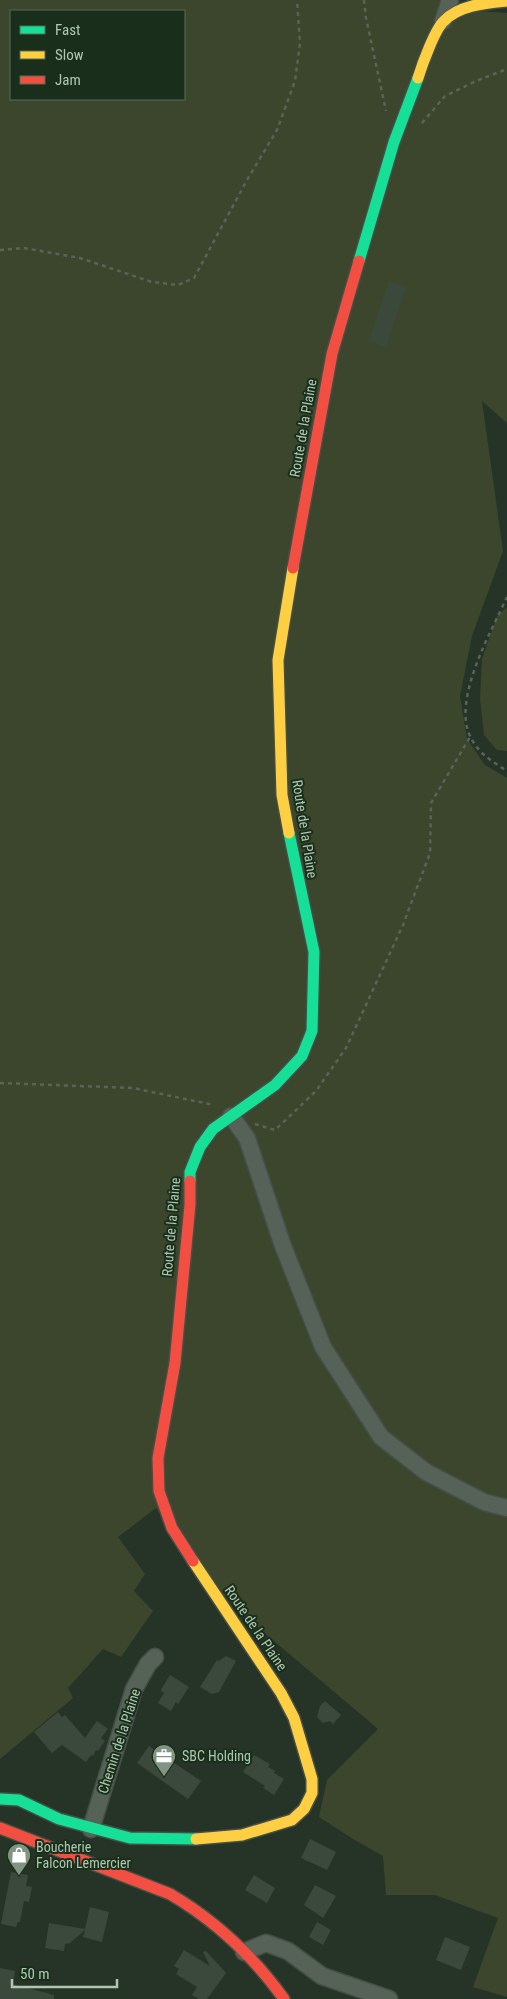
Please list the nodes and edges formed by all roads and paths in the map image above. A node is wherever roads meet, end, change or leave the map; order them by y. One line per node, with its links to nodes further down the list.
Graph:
1 (297, 0): 9 (path)
2 (364, 0): 7 (path)
3 (450, 0): 5 (street)
4 (507, 1): 5 (street)
5 (443, 21): 14 (street, Route de la Plaine)
6 (507, 69): 8 (path)
7 (388, 118)
8 (418, 128)
9 (0, 250)
10 (507, 597): 11 (path)
11 (470, 737): 12 (path); 14 (path)
12 (507, 771)
13 (0, 1083): 14 (path)
14 (231, 1116): 15 (street); 19 (street, Route de la Plaine)
15 (507, 1508)
16 (155, 1657): 19 (street, Chemin de la Plaine)
17 (0, 1799): 19 (street, Route de la Plaine)
18 (0, 1828): 20 (street)
19 (90, 1829)
20 (244, 1952): 21 (street); 22 (street)
21 (284, 1999)
22 (389, 1999)

